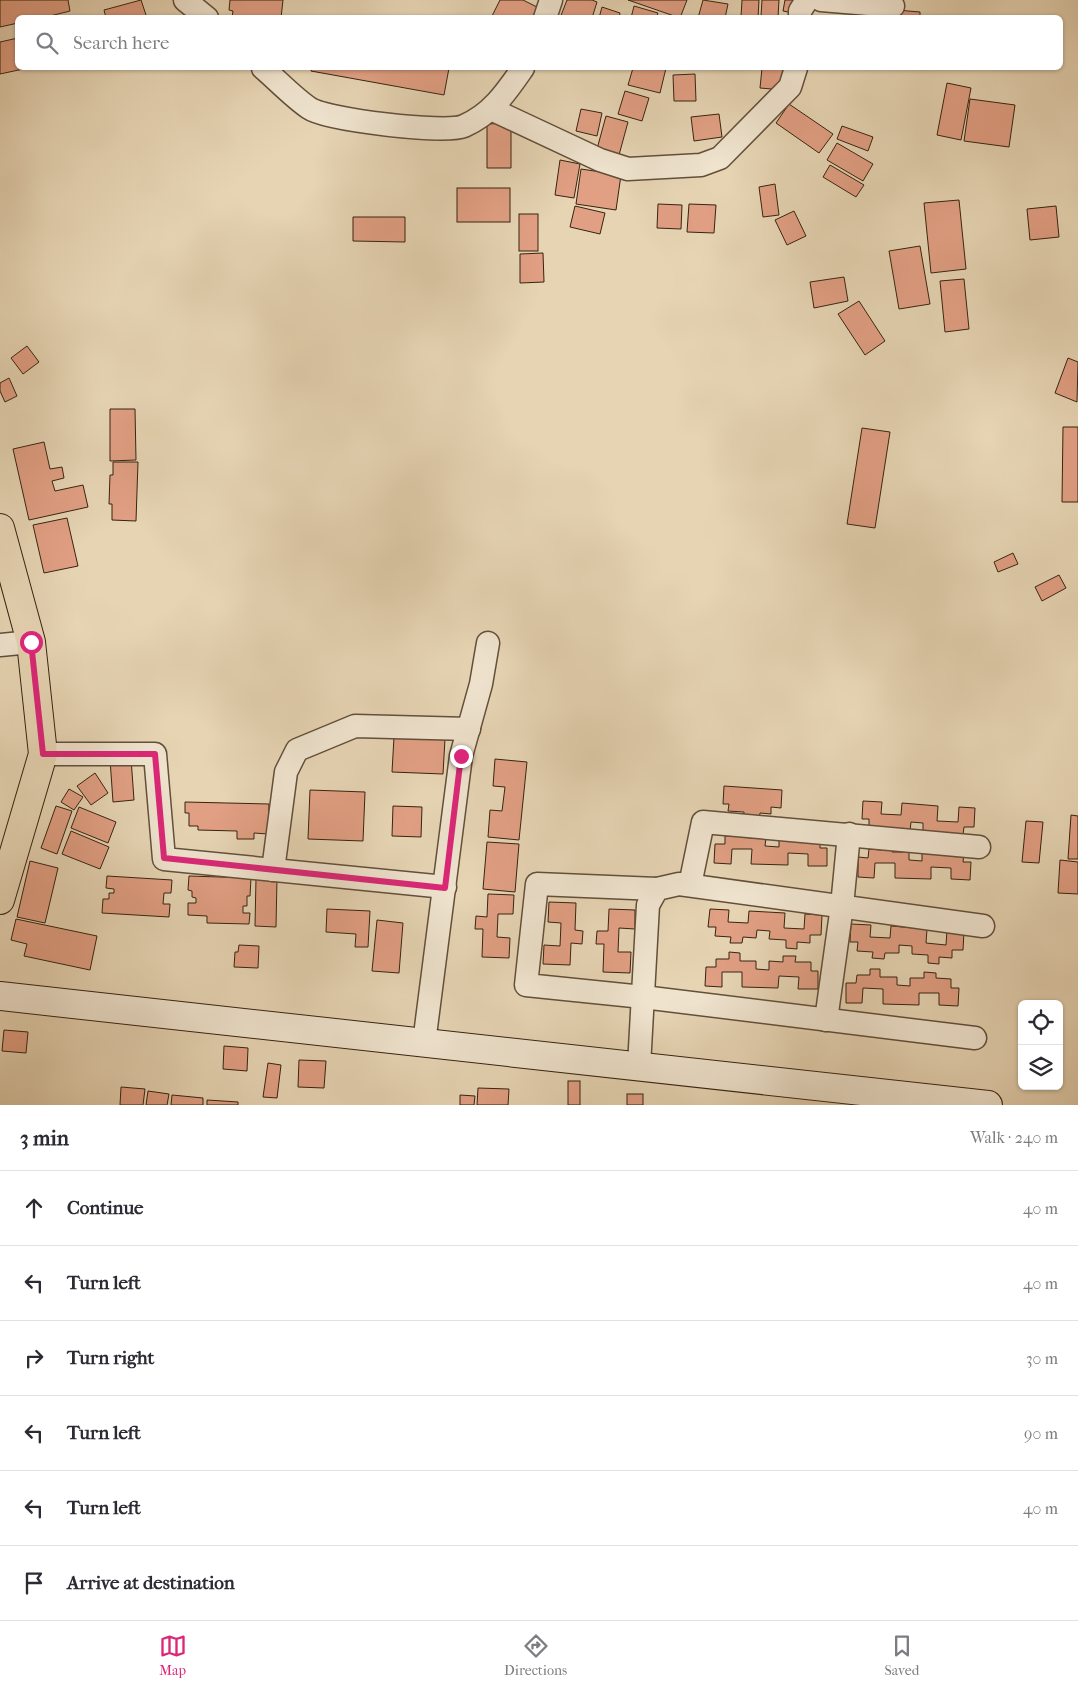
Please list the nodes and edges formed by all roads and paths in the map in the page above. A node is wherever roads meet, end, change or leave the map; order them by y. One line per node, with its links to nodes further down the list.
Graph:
1 (185, 0): 7 (street)
2 (209, 0): 8 (street)
3 (551, 0): 9 (street)
4 (807, 0): 10 (street)
5 (821, 0): 6 (street)
6 (893, 6)
7 (204, 15)
8 (207, 15)
9 (546, 15)
10 (800, 15)
11 (265, 70): 14 (street)
12 (522, 70): 14 (street)
13 (795, 70): 14 (street)
14 (491, 109)
15 (0, 528): 16 (main road)
16 (31, 642): 18 (street); 20 (main road)
17 (488, 643): 19 (street)
18 (0, 646)
19 (469, 729): 23 (street); 25 (street)
20 (43, 754): 23 (street); 27 (main road)
21 (849, 834): 22 (street); 24 (street); 28 (street)
22 (979, 847)
23 (273, 870): 25 (street)
24 (690, 885): 26 (street); 28 (street)
25 (445, 888): 34 (street)
26 (657, 889): 31 (street); 31 (street)
27 (0, 900)
28 (842, 906): 29 (street); 32 (street)
29 (983, 926)
30 (0, 996): 34 (main road)
31 (643, 997): 32 (street); 35 (street)
32 (826, 1020): 33 (street)
33 (975, 1038)
34 (424, 1043): 35 (main road)
35 (639, 1066): 36 (main road)
36 (988, 1105)

